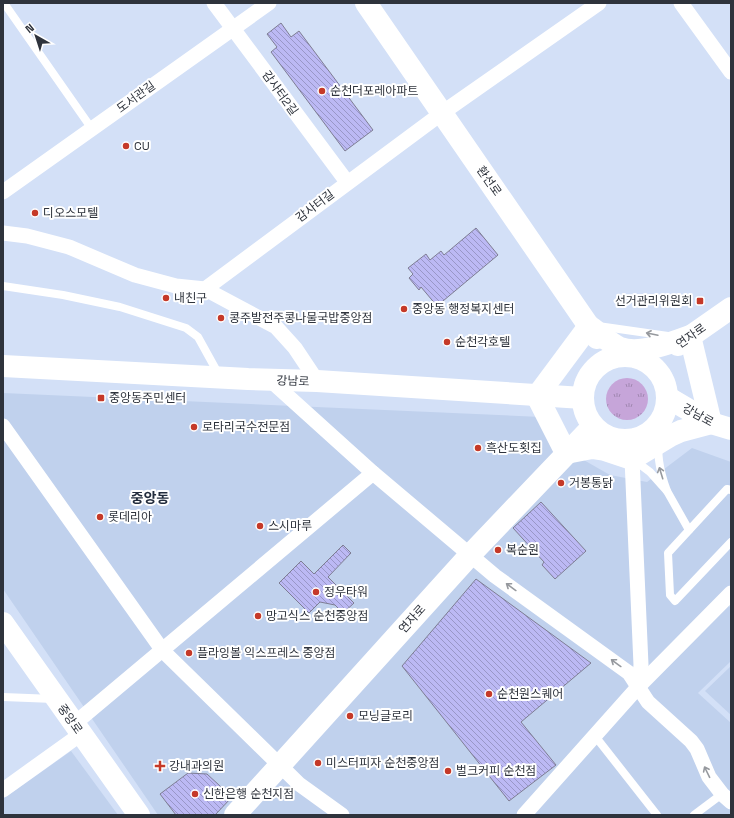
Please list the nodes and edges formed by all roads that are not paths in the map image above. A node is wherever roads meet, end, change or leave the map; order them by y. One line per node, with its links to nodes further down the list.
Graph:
1 (4, 3): 10 (lane)
2 (214, 3): 7 (street, 감사터2길)
3 (269, 3): 7 (street, 도서관길)
4 (366, 3): 9 (main road, 환선로)
5 (599, 3): 9 (street, 감사터길)
6 (681, 3): 8 (street)
7 (233, 28): 10 (street, 도서관길); 11 (street, 감사터2길)
8 (731, 72)
9 (442, 113): 11 (street, 감사터길); 17 (main road, 환선로)
10 (92, 129): 12 (street, 도서관길)
11 (347, 182): 15 (street, 감사터길)
12 (3, 192)
13 (3, 233): 15 (street)
14 (3, 286): 22 (lane)
15 (205, 289): 24 (street)
16 (731, 308): 18 (main road, 연자로)
17 (589, 326): 18 (main road, one-way to 17); 19 (main road, 환선로); 25 (main road)
18 (690, 336): 20 (main road, 연자로); 30 (main road)
19 (612, 358): 20 (main road); 27 (main road)
20 (650, 364): 26 (main road)
21 (3, 366): 22 (main road, 강남로)
22 (220, 377): 23 (main road, 강남로)
23 (270, 380): 24 (main road, 강남로); 34 (street)
24 (317, 381): 25 (main road, 강남로)
25 (537, 396): 27 (main road, 강남로); 33 (main road)
26 (667, 397): 30 (main road, 강남로); 31 (main road)
27 (583, 398): 29 (main road)
28 (3, 426): 42 (street)
29 (593, 426): 32 (main road); 33 (main road, 연자로)
30 (721, 426): 31 (main road)
31 (658, 434): 32 (main road); 36 (lane, one-way to 31)
32 (634, 449): 33 (main road); 36 (lane); 43 (street)
33 (566, 453): 39 (main road, 연자로)
34 (373, 473): 39 (street); 42 (street)
35 (731, 490): 37 (lane)
36 (667, 491): 37 (lane)
37 (689, 530): 38 (lane)
38 (731, 542)
39 (470, 555): 43 (street, one-way to 39); 48 (main road, 연자로)
40 (731, 593): 43 (street)
41 (3, 623): 45 (main road, 중앙로)
42 (163, 651): 46 (street); 48 (street)
43 (638, 686): 47 (street); 50 (street, one-way to 43)
44 (3, 698): 45 (lane)
45 (56, 699): 46 (main road, 중앙로)
46 (78, 729): 49 (street); 51 (main road, 중앙로)
47 (595, 736): 54 (street); 55 (lane)
48 (280, 766): 52 (main road, 연자로); 53 (street)
49 (3, 790)
50 (726, 798): 56 (lane)
51 (139, 815)
52 (235, 815)
53 (342, 815)
54 (524, 815)
55 (657, 815)
56 (694, 815)

